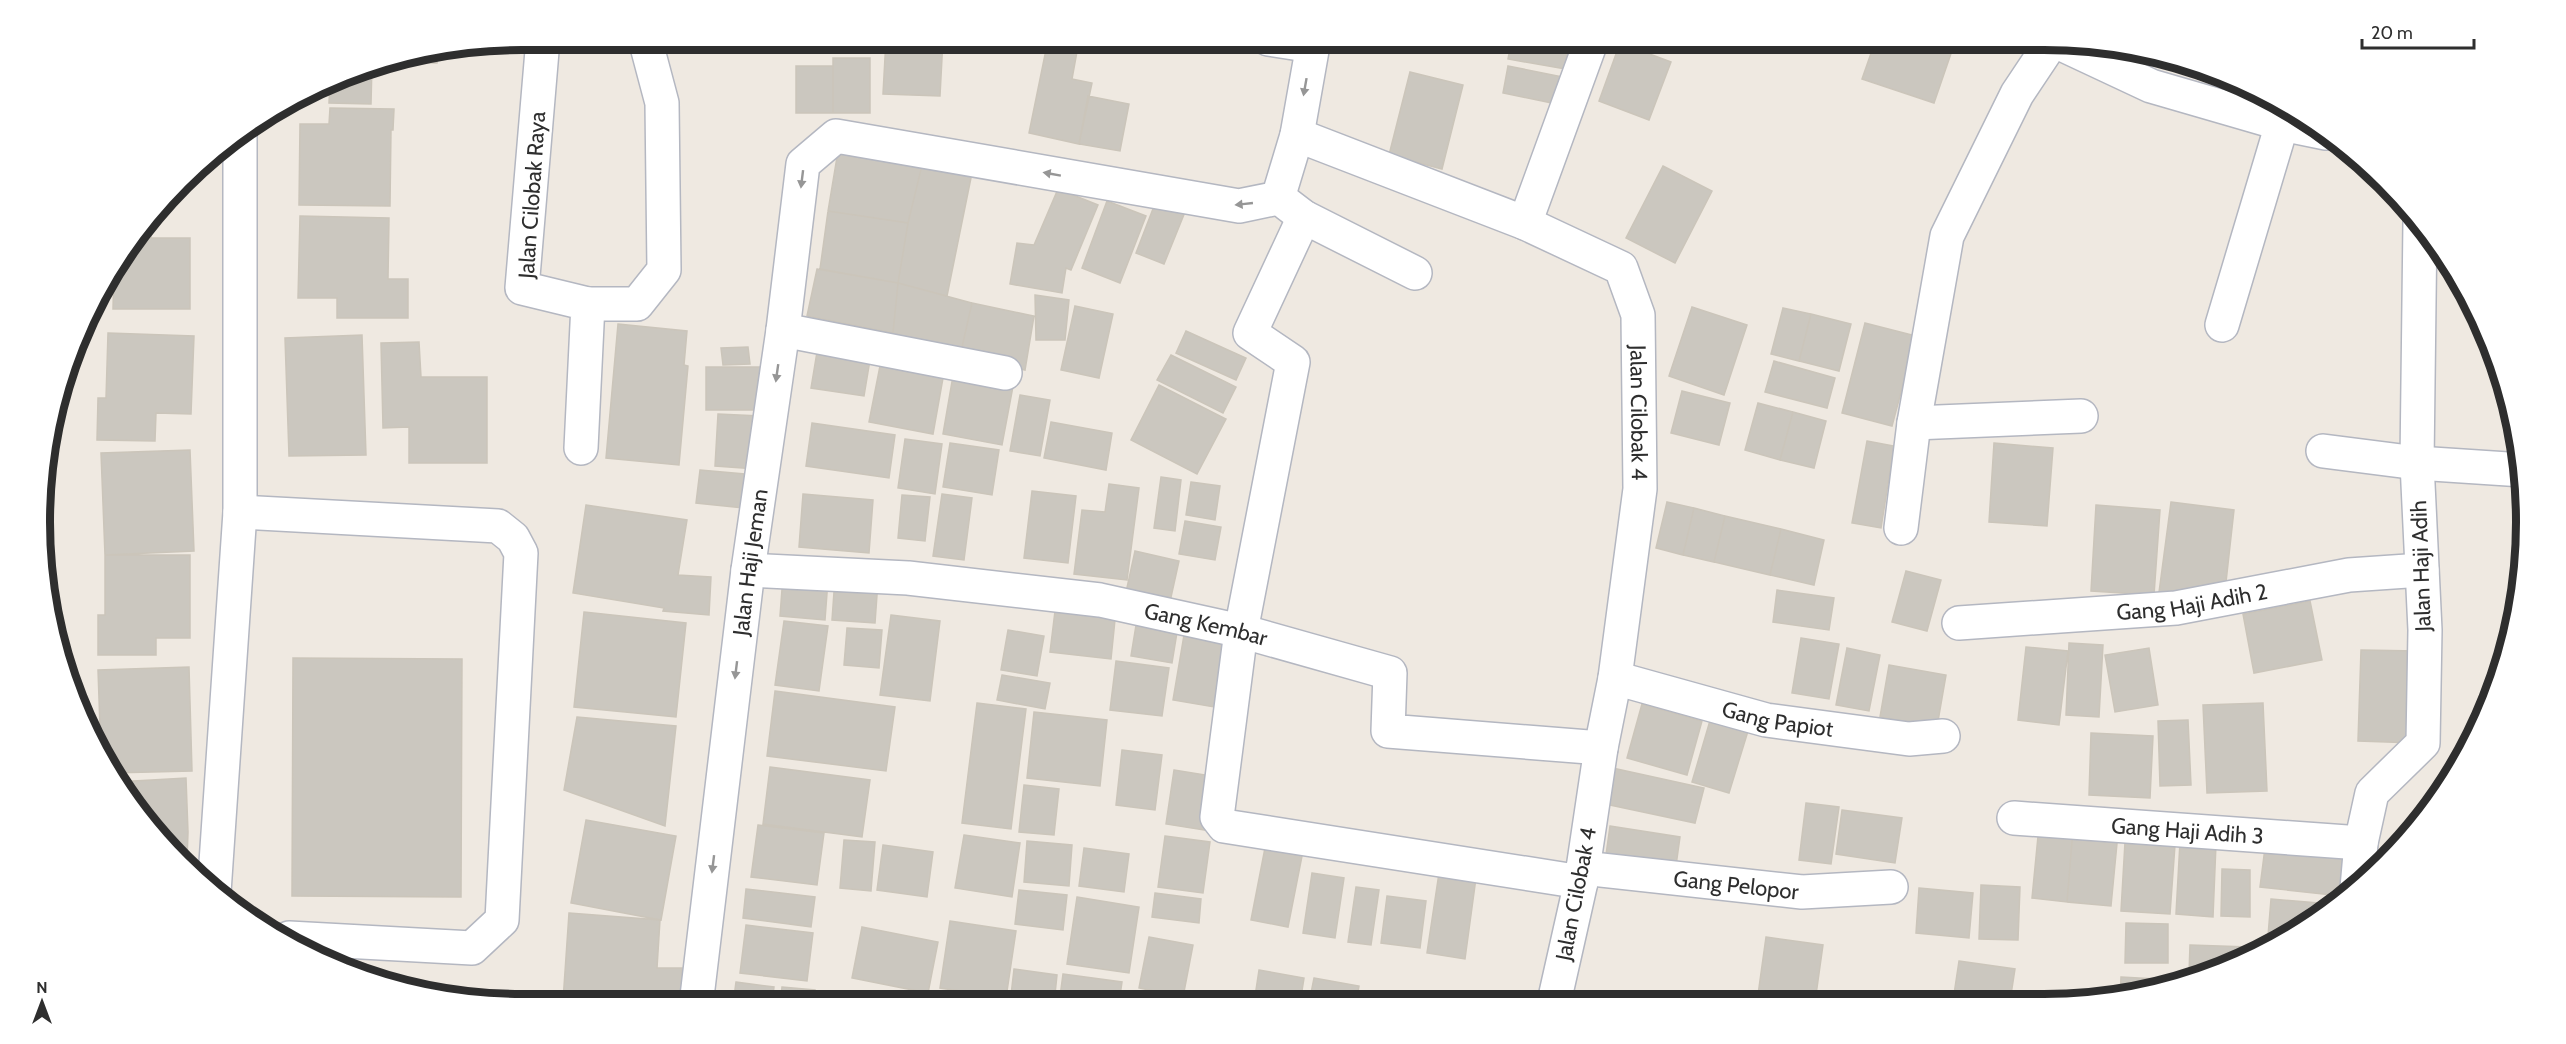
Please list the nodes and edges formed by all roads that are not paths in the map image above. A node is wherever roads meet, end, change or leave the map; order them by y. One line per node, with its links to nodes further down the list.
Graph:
1 (542, 50): 16 (street, Jalan Cilobak Raya)
2 (648, 50): 16 (street)
3 (1312, 50): 9 (street, one-way to 9)
4 (1588, 50): 13 (street)
5 (2048, 50): 21 (street)
6 (2076, 51): 7 (street)
7 (2282, 124): 8 (street); 17 (street)
8 (2307, 129)
9 (1297, 135): 11 (street); 13 (street, Jalan Cilobak 4)
10 (240, 143): 26 (street)
11 (1278, 198): 12 (street); 18 (street, Jalan Haji Jeman, one-way to 18)
12 (1304, 217): 15 (street); 31 (street, Gang Pelopor)
13 (1525, 223): 32 (street, Jalan Cilobak 4)
14 (2420, 235): 24 (street, Jalan Haji Adih)
15 (1415, 273)
16 (588, 304): 22 (street)
17 (2222, 325)
18 (783, 330): 19 (street); 28 (street, Jalan Haji Jeman, one-way to 28)
19 (1005, 373)
20 (2081, 416): 21 (street)
21 (1914, 423): 27 (street)
22 (581, 448)
23 (2323, 451): 24 (street)
24 (2417, 463): 25 (street); 29 (street, Jalan Haji Adih)
25 (2513, 469)
26 (240, 512): 39 (street); 41 (street)
27 (1901, 528)
28 (748, 570): 31 (street, Gang Kembar); 42 (street, Jalan Haji Jeman, one-way to 42)
29 (2422, 570): 30 (street, Gang Haji Adih 2); 36 (street, Jalan Haji Adih)
30 (1959, 623)
31 (1241, 632): 34 (street, Gang Kembar); 37 (street, Gang Pelopor)
32 (1615, 678): 33 (street, Gang Papiot); 34 (street, Jalan Cilobak 4)
33 (1943, 736)
34 (1601, 748): 37 (street, Jalan Cilobak 4)
35 (2014, 818): 36 (street, Gang Haji Adih 3)
36 (2361, 843): 38 (street, Jalan Haji Adih)
37 (1582, 875): 40 (street, Gang Pelopor); 43 (street, Jalan Cilobak 4)
38 (2358, 875)
39 (214, 880)
40 (1891, 887)
41 (300, 939)
42 (697, 994)
43 (1556, 994)

